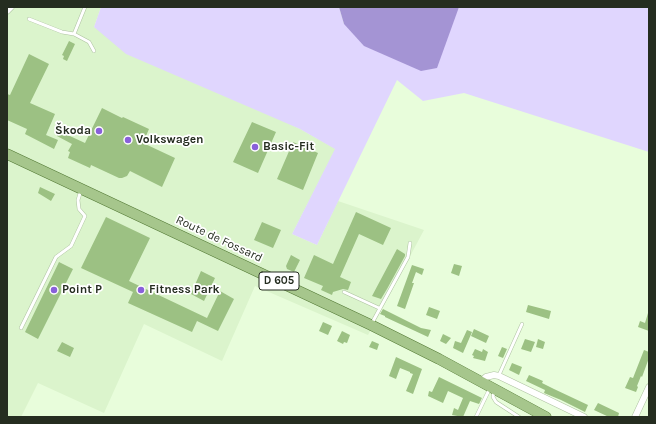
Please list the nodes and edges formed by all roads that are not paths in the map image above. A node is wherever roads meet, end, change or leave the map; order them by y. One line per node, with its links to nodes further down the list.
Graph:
1 (11, 7): 3 (street)
2 (85, 7): 5 (lane)
3 (7, 11)
4 (29, 19): 5 (lane)
5 (74, 34): 6 (lane)
6 (94, 51)
7 (7, 154): 8 (main road, Route de Fossard / D 605)
8 (81, 190): 13 (main road, Route de Fossard / D 605); 14 (lane)
9 (410, 243): 11 (lane)
10 (344, 292): 11 (lane)
11 (379, 308): 13 (lane)
12 (522, 324): 15 (lane)
13 (371, 325): 16 (main road, Route de Fossard / D 605)
14 (21, 328)
15 (499, 376): 16 (street); 22 (street)
16 (480, 382): 18 (main road, Route de Fossard / D 605)
17 (649, 387): 23 (street)
18 (492, 388): 19 (lane); 20 (lane); 21 (main road, Route de Fossard / D 605)
19 (476, 417)
20 (519, 417)
21 (546, 417)
22 (584, 417)
23 (635, 417)

